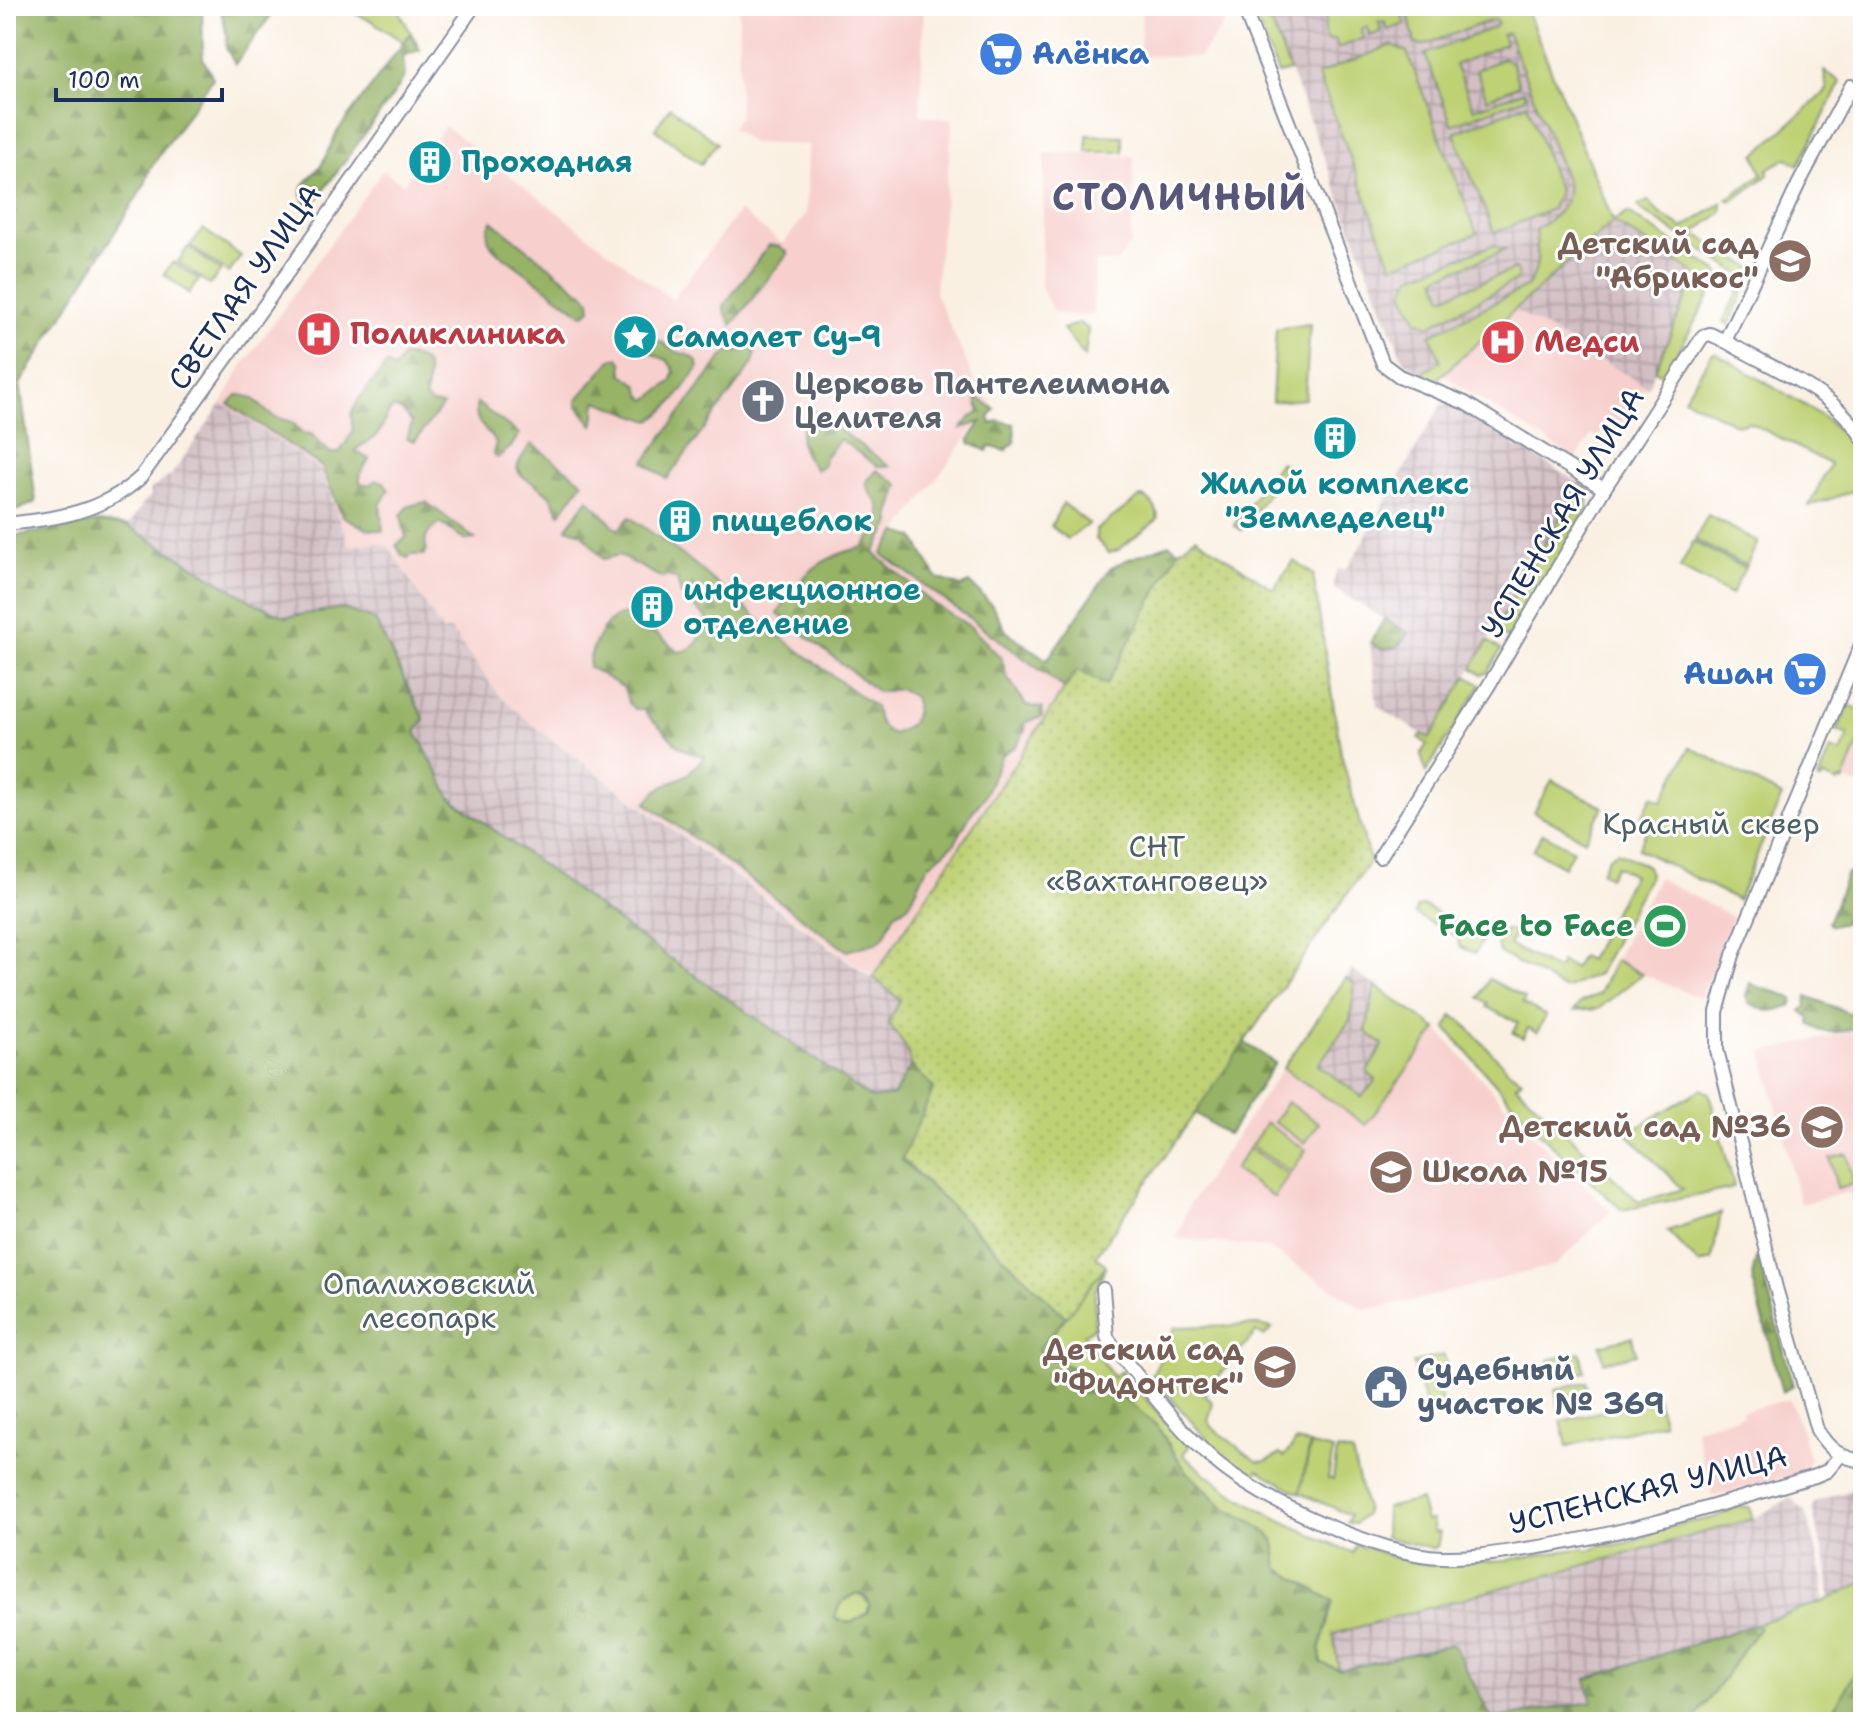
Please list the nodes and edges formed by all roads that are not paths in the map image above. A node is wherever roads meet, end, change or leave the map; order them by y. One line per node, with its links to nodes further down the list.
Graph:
1 (474, 6): 7 (street, СВЕТЛАЯ УЛИЦА)
2 (1243, 6): 6 (street)
3 (1851, 86): 4 (street)
4 (1725, 341): 5 (street); 6 (street, УСПЕНСКАЯ УЛИЦА)
5 (1863, 439)
6 (1604, 489): 9 (street, УСПЕНСКАЯ УЛИЦА)
7 (6, 524)
8 (1863, 640): 11 (street)
9 (1380, 857)
10 (1103, 1289): 11 (street, УСПЕНСКАЯ УЛИЦА)
11 (1840, 1456): 12 (street)
12 (1863, 1461)

